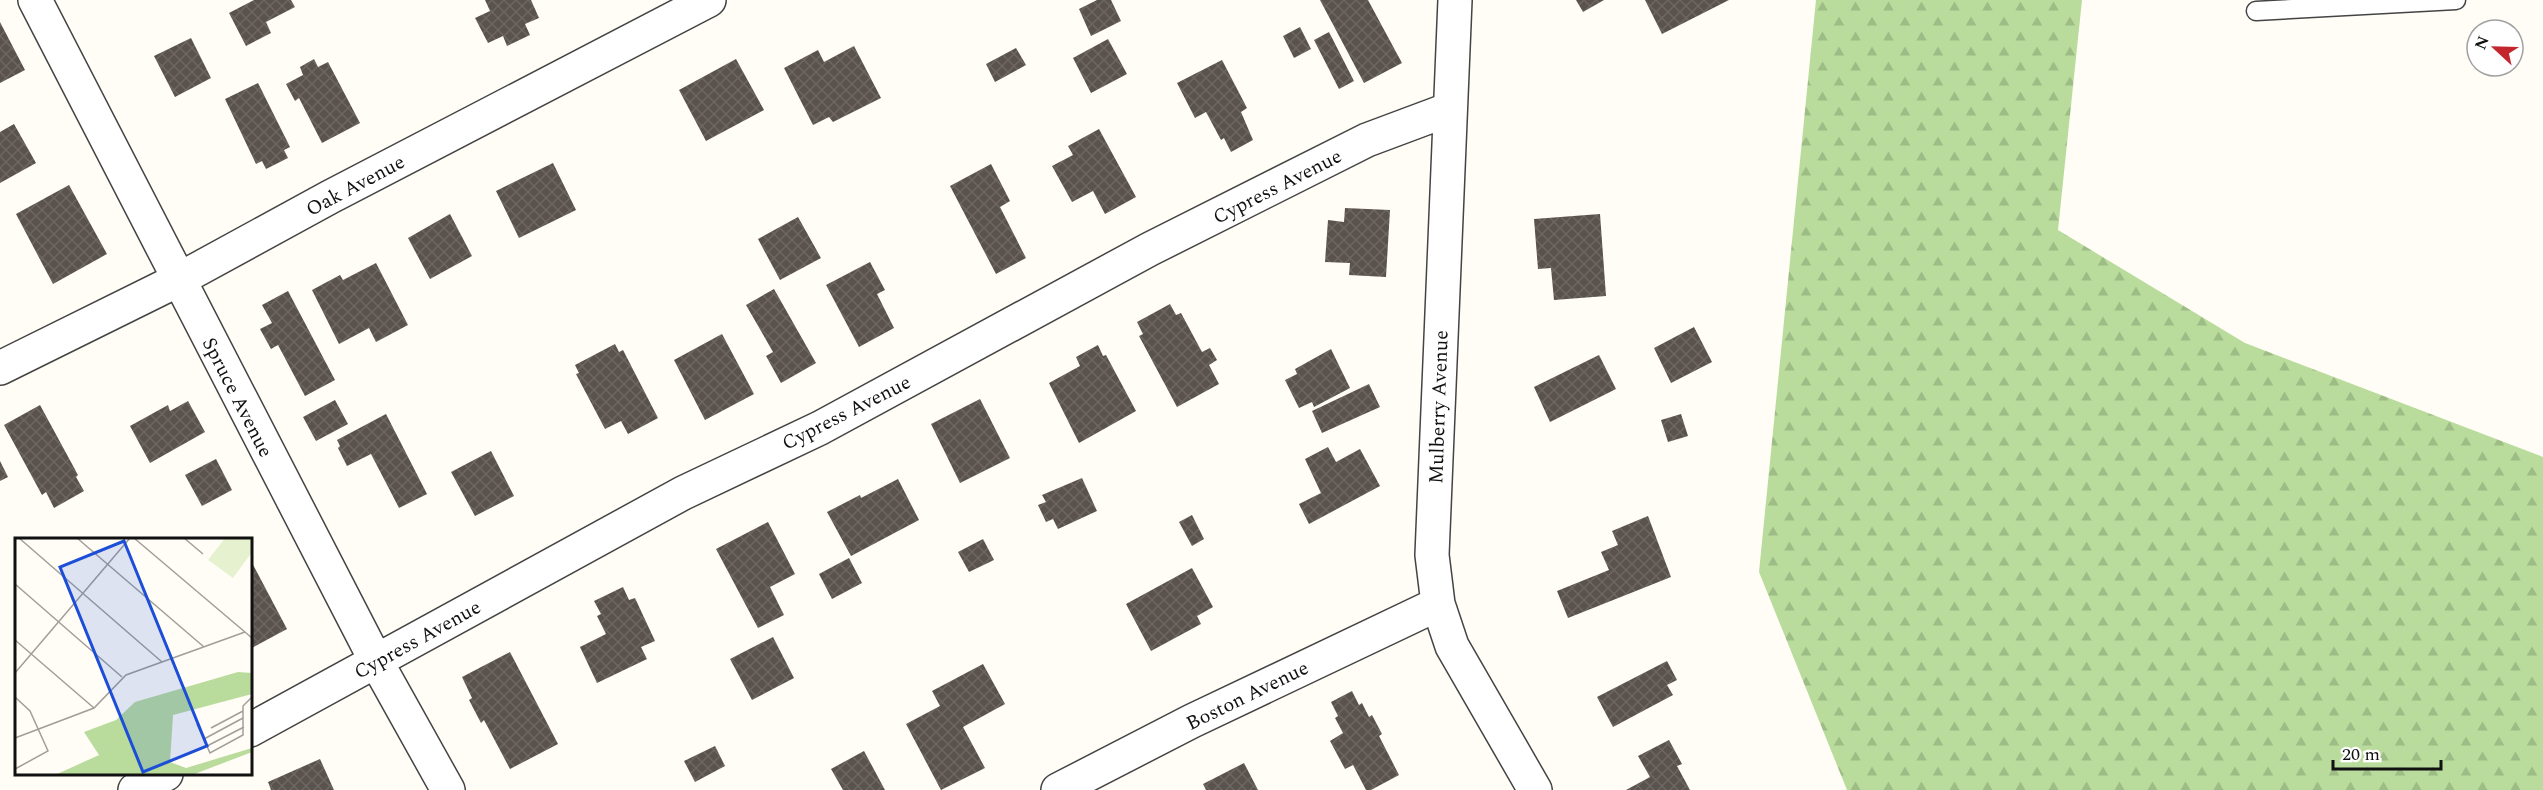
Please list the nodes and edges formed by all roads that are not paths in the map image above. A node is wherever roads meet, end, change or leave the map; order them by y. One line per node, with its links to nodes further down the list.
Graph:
1 (35, 0): 7 (street, Spruce Avenue)
2 (709, 0): 7 (street, Oak Avenue)
3 (1455, 0): 6 (street, Mulberry Avenue)
4 (2454, 0): 5 (lane)
5 (2256, 11)
6 (1450, 109): 9 (street, Mulberry Avenue); 10 (street, Cypress Avenue)
7 (178, 280): 8 (street, Oak Avenue); 10 (street, Spruce Avenue)
8 (0, 368)
9 (1438, 604): 15 (street, Boston Avenue); 16 (street, Mulberry Avenue)
10 (376, 661): 11 (street, Cypress Avenue); 14 (street, Spruce Avenue)
11 (252, 729)
12 (164, 775): 13 (street)
13 (135, 790)
14 (448, 790)
15 (1058, 790)
16 (1535, 790)

